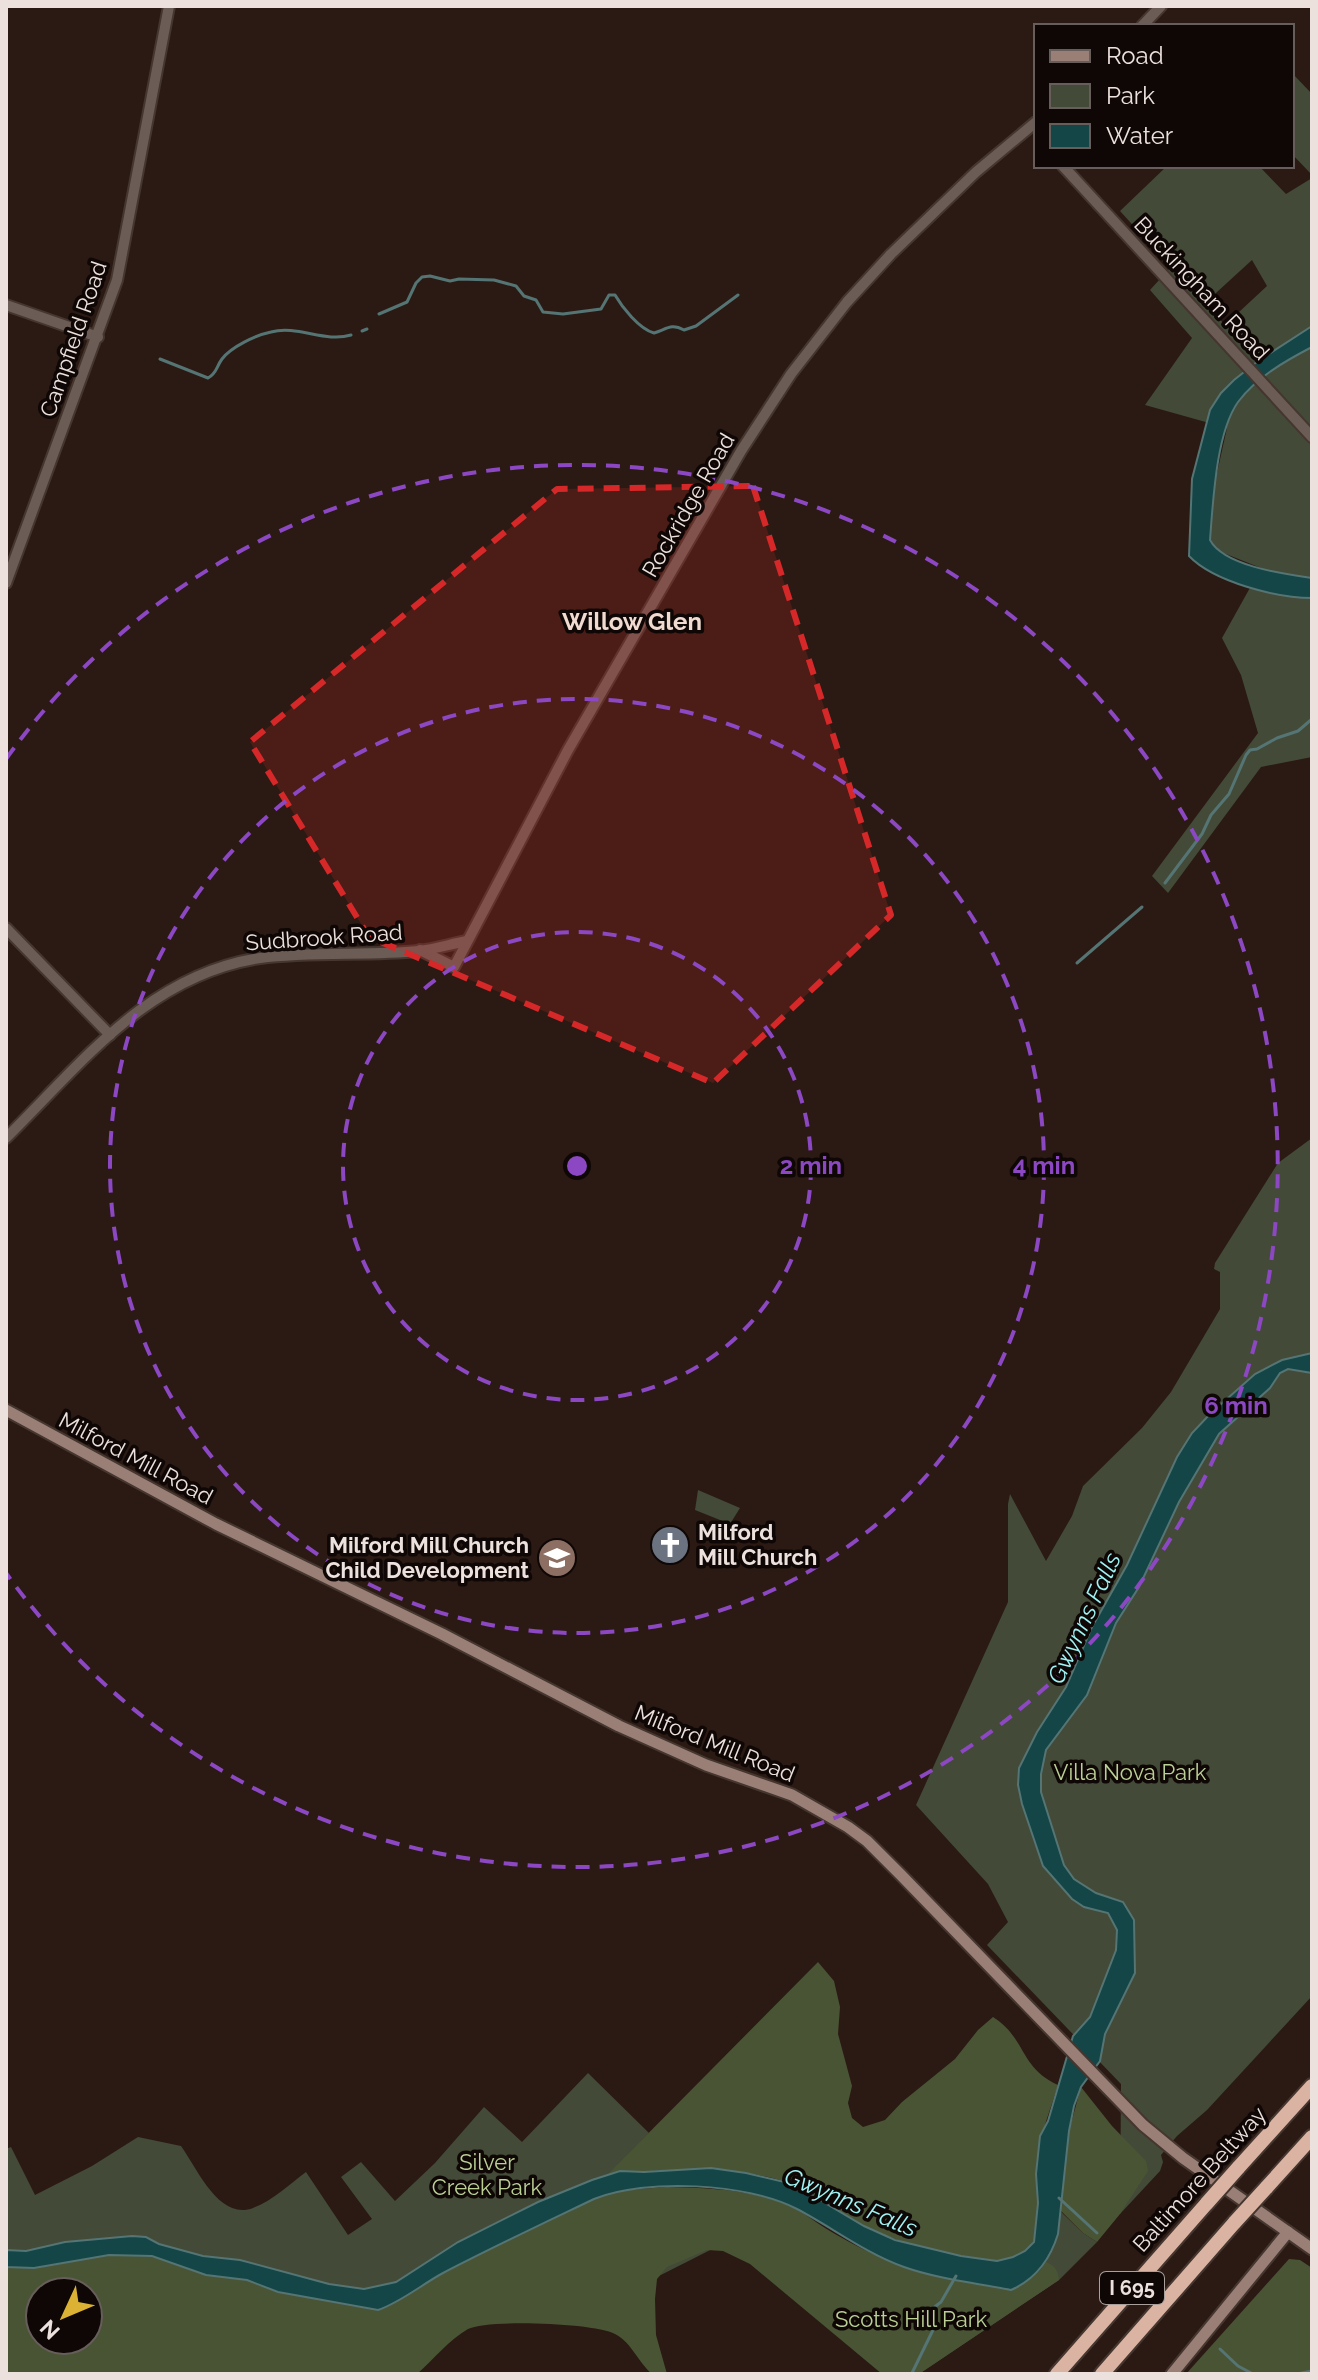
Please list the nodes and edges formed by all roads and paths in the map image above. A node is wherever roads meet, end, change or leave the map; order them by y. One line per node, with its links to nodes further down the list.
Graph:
1 (169, 6): 7 (street, Campfield Road)
2 (1161, 6): 3 (street)
3 (1144, 24)
4 (1033, 129): 11 (street, Rockridge Road)
5 (1065, 168): 8 (street, Buckingham Road)
6 (6, 305): 7 (street)
7 (98, 337): 9 (street, Campfield Road)
8 (1312, 437)
9 (6, 583)
10 (6, 928): 14 (street)
11 (467, 941): 12 (street, Sudbrook Road); 13 (street, Rockridge Road)
12 (420, 950): 13 (street, Sudbrook Road); 14 (street, Sudbrook Road)
13 (454, 967)
14 (110, 1035): 15 (street, Sudbrook Road)
15 (6, 1138)
16 (6, 1410): 19 (main road, Milford Mill Road)
17 (1312, 2086): 21 (highway, Baltimore Beltway / I 695, bridge)
18 (1312, 2137): 22 (highway, I 695, bridge)
19 (1288, 2232): 20 (main road, Milford Mill Road); 23 (main road)
20 (1312, 2249)
21 (1057, 2374)
22 (1102, 2374)
23 (1172, 2374)

